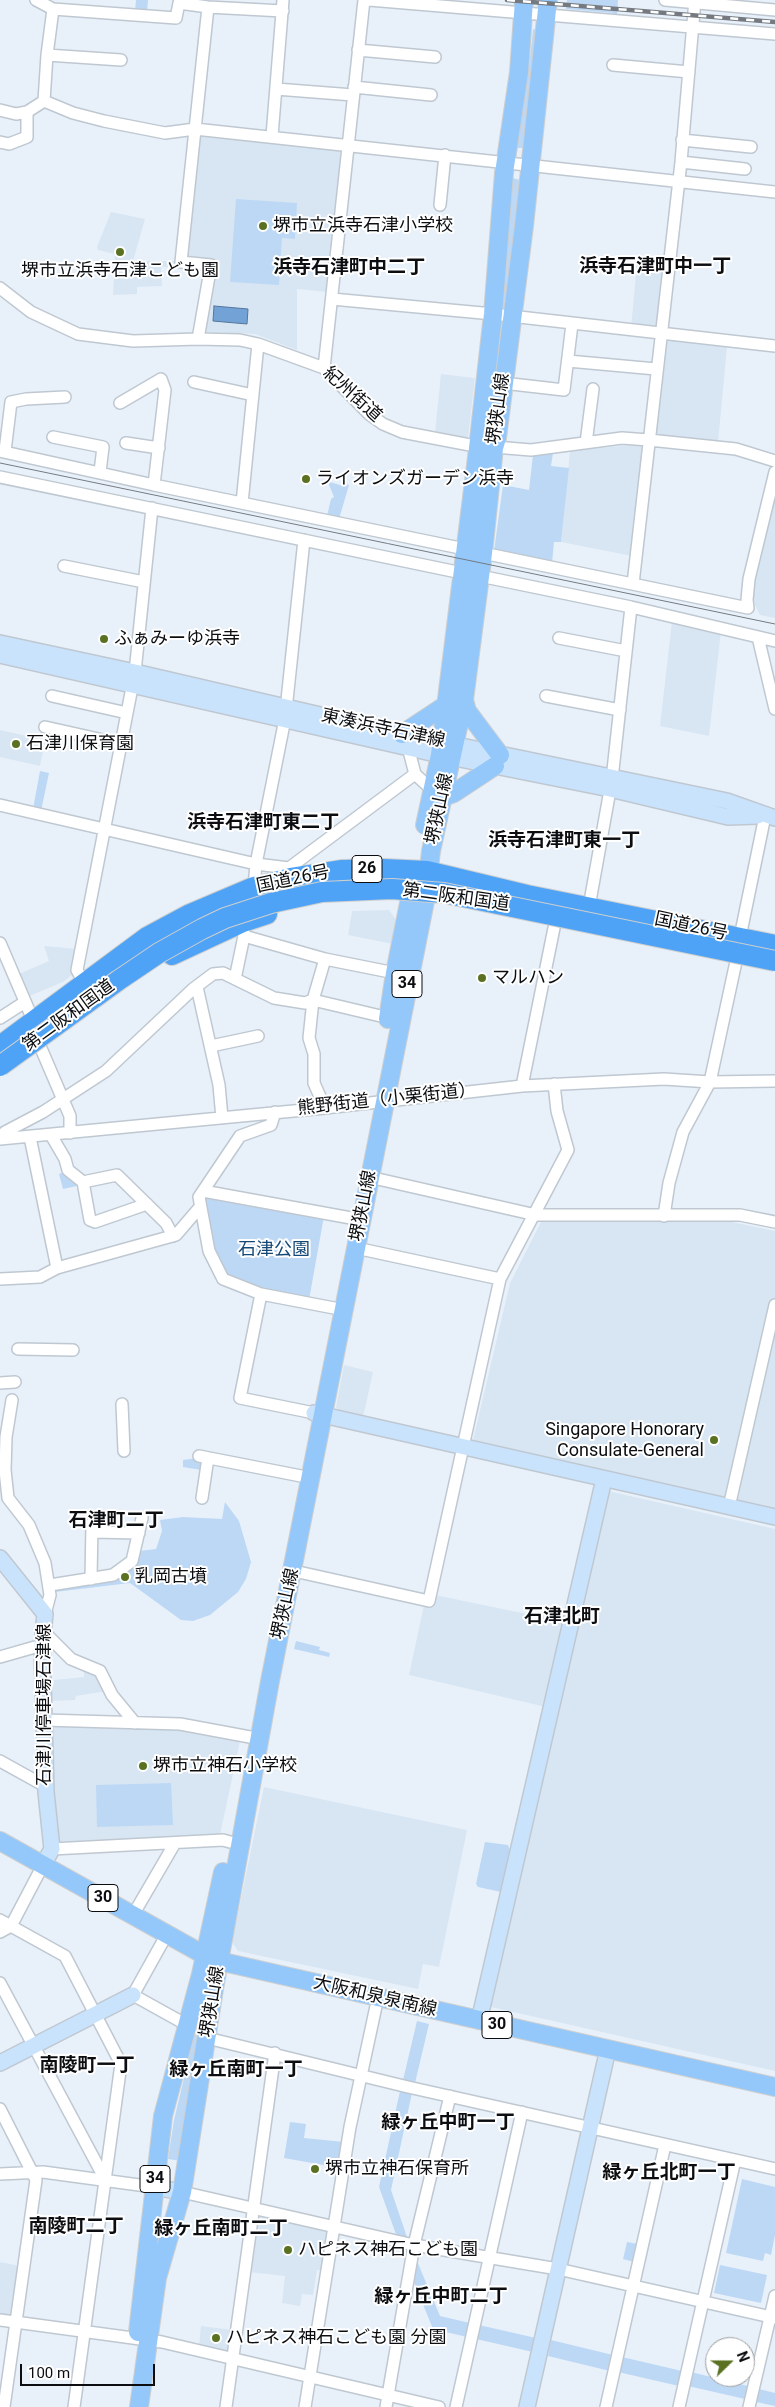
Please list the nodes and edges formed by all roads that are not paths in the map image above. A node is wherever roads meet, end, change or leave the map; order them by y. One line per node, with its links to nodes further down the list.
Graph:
1 (36, 0): 10 (street)
2 (364, 0): 14 (street)
3 (369, 0): 7 (street)
4 (665, 0): 5 (street)
5 (695, 1): 11 (street); 12 (street)
6 (283, 6): 8 (street); 20 (street)
7 (523, 6): 9 (street); 33 (main road, 堺狭山線 / 34)
8 (208, 7): 10 (street); 26 (street)
9 (547, 7): 12 (street); 35 (main road, 堺狭山線 / 34)
10 (53, 9): 15 (street)
11 (775, 10)
12 (694, 27): 13 (street); 19 (street)
13 (775, 34)
14 (358, 50): 16 (street); 21 (street)
15 (47, 55): 17 (street); 23 (street)
16 (435, 57)
17 (122, 60)
18 (613, 65): 19 (street)
19 (689, 72): 28 (street)
20 (276, 89): 21 (street); 27 (street)
21 (354, 91): 22 (street); 30 (street)
22 (431, 94)
23 (44, 101): 25 (street); 26 (street)
24 (0, 110): 25 (street)
25 (28, 112): 29 (street)
26 (195, 129): 27 (street); 46 (street)
27 (272, 136): 30 (street)
28 (682, 140): 31 (street); 34 (street)
29 (0, 142)
30 (348, 145): 32 (street); 41 (street)
31 (751, 147)
32 (445, 155): 33 (street); 39 (street)
33 (506, 162): 35 (street); 42 (main road, 堺狭山線 / 34)
34 (681, 162): 36 (street); 37 (street)
35 (531, 165): 37 (street); 43 (main road, 堺狭山線 / 34)
36 (745, 169)
37 (678, 182): 38 (street); 45 (street)
38 (775, 192)
39 (440, 205)
40 (0, 288): 46 (street, 紀州街道)
41 (332, 299): 42 (street); 50 (street)
42 (493, 314): 43 (street); 62 (main road, 堺狭山線 / 34)
43 (511, 317): 44 (street); 53 (main road, 堺狭山線 / 34)
44 (572, 324): 45 (street); 49 (street)
45 (660, 335): 48 (street); 51 (street)
46 (198, 339): 47 (street, 紀州街道)
47 (258, 344): 50 (street, 紀州街道); 55 (street)
48 (775, 346)
49 (568, 361): 51 (street); 53 (street)
50 (324, 368): 62 (street, 紀州街道)
51 (656, 369): 59 (street)
52 (194, 382): 55 (street)
53 (503, 382): 62 (main road, 堺狭山線 / 34)
54 (593, 390): 61 (street)
55 (253, 394): 70 (street)
56 (65, 397): 64 (street)
57 (120, 403): 63 (street)
58 (53, 438): 66 (street)
59 (649, 440): 61 (street, 紀州街道); 65 (street, 紀州街道); 79 (street)
60 (126, 443): 63 (street)
61 (586, 443): 62 (street, 紀州街道)
62 (486, 447): 73 (main road, 堺狭山線 / 34); 74 (main road, 堺狭山線 / 34)
63 (159, 448): 69 (street)
64 (2, 451): 66 (street)
65 (775, 462)
66 (100, 472): 69 (street)
67 (775, 472): 79 (street)
68 (0, 477): 71 (street)
69 (154, 485): 70 (street)
70 (242, 503): 73 (street)
71 (152, 508): 72 (street); 78 (street)
72 (304, 540): 76 (street); 96 (street)
73 (465, 549): 76 (main road, 堺狭山線 / 34)
74 (483, 553): 77 (main road, 堺狭山線 / 34); 79 (street)
75 (64, 566): 78 (street)
76 (462, 573): 92 (main road, 堺狭山線 / 34)
77 (480, 576): 80 (street); 91 (main road, 堺狭山線 / 34)
78 (144, 582): 87 (street)
79 (633, 584)
80 (631, 607): 81 (street); 85 (street)
81 (758, 637): 83 (street); 90 (street)
82 (559, 638): 85 (street)
83 (775, 641)
84 (0, 643): 87 (street, 東湊浜寺石津線)
85 (626, 651): 94 (street)
86 (0, 655): 87 (street, 東湊浜寺石津線)
87 (134, 679): 95 (street); 96 (street, 東湊浜寺石津線)
88 (52, 696): 95 (street)
89 (546, 696): 94 (street)
90 (774, 696): 93 (street)
91 (464, 700): 100 (main road, 堺狭山線 / 34); 101 (main road)
92 (446, 705): 98 (main road); 100 (main road, 堺狭山線 / 34)
93 (775, 709)
94 (620, 710): 103 (street)
95 (127, 713): 99 (street)
96 (286, 713): 98 (street, 東湊浜寺石津線); 108 (street)
97 (45, 727): 99 (street)
98 (405, 741): 100 (street, 東湊浜寺石津線); 102 (street)
99 (121, 744): 107 (street)
100 (447, 749): 101 (street, 東湊浜寺石津線); 104 (main road, 堺狭山線 / 34)
101 (497, 761): 103 (street, 東湊浜寺石津線); 104 (main road)
102 (415, 774): 104 (street); 110 (street)
103 (611, 784): 106 (street, 東湊浜寺石津線); 113 (street)
104 (437, 793): 109 (main road, 堺狭山線 / 34)
105 (0, 805): 107 (street)
106 (770, 817): 116 (street)
107 (104, 830): 108 (street); 126 (street)
108 (256, 864): 110 (street); 111 (street)
109 (422, 870): 110 (highway, 国道26号 / 26); 112 (main road, 堺狭山線 / 34); 113 (highway, 国道26号 / 26)
110 (290, 873): 111 (highway, 国道26号 / 26)
111 (254, 887): 126 (highway, 国道26号 / 26)
112 (419, 896): 114 (highway, 国道26号 / 26); 115 (highway, 国道26号 / 26); 124 (main road, 堺狭山線 / 34); 145 (main road, 堺狭山線 / 34)
113 (589, 907): 116 (highway, 国道26号 / 26)
114 (556, 918): 120 (highway, 国道26号 / 26); 143 (street)
115 (244, 929): 121 (street); 125 (street); 135 (highway, 国道26号 / 26)
116 (740, 937): 118 (highway, 国道26号 / 26)
117 (0, 943): 129 (street)
118 (775, 945)
119 (775, 949): 137 (highway, 第二阪和国道 / 26)
120 (737, 957): 123 (highway, 国道26号 / 26); 141 (street)
121 (324, 959): 124 (street); 128 (street)
122 (775, 961): 138 (highway, 第二阪和国道 / 26, bridge)
123 (775, 965)
124 (395, 972): 131 (main road, 堺狭山線 / 34)
125 (234, 979): 127 (street); 128 (street)
126 (84, 983): 132 (highway, 国道26号 / 26)
127 (196, 987): 136 (street); 144 (street)
128 (314, 1000): 131 (street); 146 (street)
129 (25, 1002): 130 (street); 132 (street)
130 (0, 1018)
131 (389, 1018): 145 (main road, 堺狭山線 / 34)
132 (34, 1020): 134 (highway, 国道26号 / 26); 135 (street)
133 (258, 1036): 136 (street)
134 (0, 1046)
135 (40, 1046): 139 (highway, 国道26号 / 26); 144 (street)
136 (211, 1046): 148 (street)
137 (0, 1054)
138 (0, 1066)
139 (0, 1074)
140 (775, 1081): 141 (street, 熊野街道（小栗街道）)
141 (710, 1082): 142 (street, 熊野街道（小栗街道）); 159 (street)
142 (554, 1084): 143 (street, 熊野街道（小栗街道）); 158 (street)
143 (522, 1086): 145 (street, 熊野街道（小栗街道）)
144 (64, 1098): 149 (street); 152 (street)
145 (378, 1102): 146 (street, 熊野街道（小栗街道）); 153 (main road, 堺狭山線 / 34); 160 (main road, 堺狭山線 / 34)
146 (325, 1108): 147 (street, 熊野街道（小栗街道）)
147 (275, 1112): 148 (street, 熊野街道（小栗街道）); 155 (street)
148 (222, 1118): 149 (street, 熊野街道（小栗街道）)
149 (70, 1133): 150 (street, 熊野街道（小栗街道）)
150 (51, 1135): 151 (street, 熊野街道（小栗街道）); 154 (street)
151 (30, 1136): 152 (street, 熊野街道（小栗街道）); 164 (street)
152 (0, 1139)
153 (369, 1177): 158 (street); 163 (main road, 堺狭山線 / 34)
154 (83, 1182): 156 (street); 156 (street)
155 (203, 1191): 157 (street); 160 (street)
156 (147, 1204): 162 (street)
157 (200, 1207): 162 (street); 167 (street)
158 (536, 1215): 159 (street); 166 (street)
159 (664, 1216): 161 (street)
160 (351, 1218): 169 (main road, 堺狭山線 / 34)
161 (775, 1222)
162 (173, 1236): 164 (street)
163 (356, 1248): 166 (street); 176 (main road, 堺狭山線 / 34)
164 (57, 1268): 165 (street)
165 (0, 1279)
166 (500, 1279): 177 (street)
167 (261, 1294): 169 (street); 176 (street)
168 (775, 1305): 182 (street)
169 (334, 1308): 176 (main road, 堺狭山線 / 34)
170 (18, 1349): 171 (street)
171 (73, 1350)
172 (15, 1382): 173 (street)
173 (0, 1383)
174 (12, 1400): 189 (street)
175 (122, 1404): 178 (street)
176 (319, 1414): 177 (street); 179 (main road, 堺狭山線 / 34); 187 (main road, 堺狭山線 / 34)
177 (464, 1448): 180 (street); 187 (street)
178 (124, 1451)
179 (301, 1476): 181 (street); 195 (main road, 堺狭山線 / 34)
180 (604, 1479): 182 (street); 213 (street)
181 (202, 1498)
182 (729, 1507): 183 (street)
183 (775, 1517)
184 (142, 1518): 185 (street)
185 (139, 1533): 188 (street); 188 (street)
186 (0, 1558): 190 (street, 石津川停車場石津線)
187 (294, 1571): 208 (main road, 堺狭山線 / 34)
188 (91, 1579): 189 (street)
189 (50, 1586): 190 (street)
190 (45, 1614): 191 (street, 石津川停車場石津線)
191 (43, 1638): 192 (street); 193 (street, 石津川停車場石津線); 194 (street)
192 (0, 1658)
193 (44, 1720): 194 (street); 197 (street, 石津川停車場石津線)
194 (135, 1722): 195 (street)
195 (250, 1738): 199 (main road, 堺狭山線 / 34)
196 (0, 1761): 197 (street)
197 (45, 1786): 201 (street, 石津川停車場石津線)
198 (0, 1841): 202 (main road, 大阪和泉泉南線 / 30)
199 (230, 1842): 200 (street); 208 (main road, 堺狭山線 / 34)
200 (176, 1843): 201 (street); 203 (street)
201 (52, 1849): 202 (street)
202 (43, 1865): 203 (main road, 大阪和泉泉南線 / 30); 205 (street)
203 (133, 1915): 207 (main road, 大阪和泉泉南線 / 30)
204 (0, 1920): 205 (street)
205 (11, 1926): 206 (street); 212 (street)
206 (0, 1932)
207 (167, 1934): 208 (main road, 大阪和泉泉南線 / 30); 210 (street)
208 (212, 1959): 211 (main road, 大阪和泉泉南線 / 30); 214 (main road, 堺狭山線 / 34); 215 (main road, 堺狭山線 / 34)
209 (0, 1983): 216 (street)
210 (133, 1995): 212 (street); 214 (street)
211 (378, 1997): 213 (main road, 大阪和泉泉南線 / 30); 220 (street)
212 (95, 2014): 216 (street); 231 (street)
213 (479, 2021): 217 (main road, 大阪和泉泉南線 / 30)
214 (187, 2025): 232 (main road, 堺狭山線 / 34)
215 (207, 2038): 218 (street); 233 (main road, 堺狭山線 / 34)
216 (33, 2046): 219 (street); 231 (street)
217 (608, 2049): 221 (main road, 大阪和泉泉南線 / 30); 225 (street)
218 (275, 2053): 220 (street); 234 (street)
219 (0, 2063)
220 (361, 2076): 222 (street); 235 (street)
221 (775, 2087)
222 (450, 2096): 224 (street); 236 (street)
223 (0, 2109): 229 (street)
224 (522, 2112): 225 (street); 237 (street)
225 (590, 2127): 226 (street); 238 (street)
226 (665, 2145): 227 (street); 239 (street)
227 (735, 2160): 228 (street); 241 (street)
228 (775, 2169)
229 (34, 2172): 230 (street); 231 (street); 244 (street)
230 (0, 2174)
231 (106, 2181): 232 (street); 245 (street)
232 (154, 2187): 233 (street); 246 (main road, 堺狭山線 / 34)
233 (182, 2192): 234 (street); 246 (main road, 堺狭山線 / 34)
234 (254, 2208): 235 (street); 247 (street)
235 (334, 2227): 236 (street); 248 (street)
236 (414, 2245): 237 (street); 249 (street)
237 (488, 2257): 238 (street); 257 (street)
238 (558, 2269): 239 (street); 258 (street)
239 (634, 2286): 241 (street); 259 (street)
240 (775, 2296): 242 (street)
241 (703, 2302): 242 (street); 260 (street)
242 (772, 2318): 261 (street)
243 (0, 2320): 244 (street)
244 (16, 2322): 245 (street); 250 (street)
245 (85, 2332): 246 (street); 251 (street)
246 (143, 2339): 247 (street); 252 (main road, 堺狭山線 / 34); 253 (main road, 堺狭山線 / 34)
247 (232, 2359): 248 (street); 254 (street)
248 (311, 2378): 249 (street); 255 (street)
249 (387, 2401): 256 (street)
250 (4, 2407)
251 (74, 2407)
252 (127, 2407)
253 (139, 2407)
254 (226, 2407)
255 (305, 2407)
256 (438, 2407)
257 (456, 2407)
258 (527, 2407)
259 (606, 2407)
260 (679, 2407)
261 (749, 2407)

